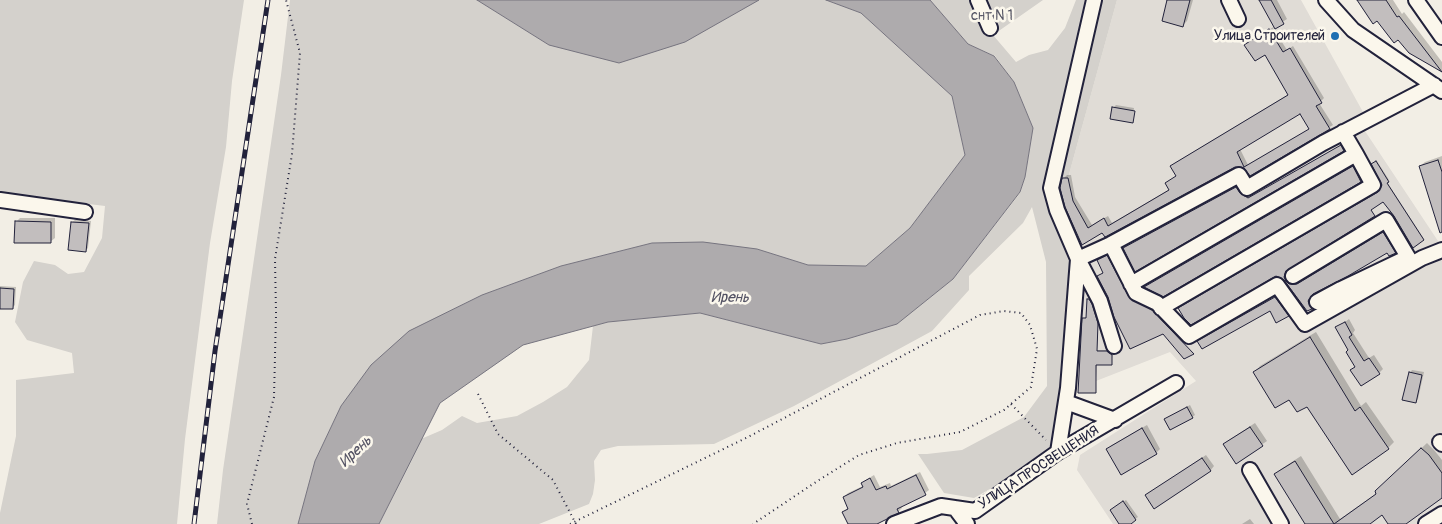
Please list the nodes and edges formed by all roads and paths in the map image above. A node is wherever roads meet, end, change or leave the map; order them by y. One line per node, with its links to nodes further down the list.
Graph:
1 (286, 0): 36 (path)
2 (978, 0): 8 (street)
3 (1094, 0): 18 (street)
4 (1229, 0): 7 (street)
5 (1326, 0): 10 (street)
6 (1416, 0): 9 (street)
7 (1238, 19)
8 (990, 28)
9 (1442, 37)
10 (1438, 88): 11 (street)
11 (1343, 132): 12 (street); 15 (street)
12 (1356, 154): 21 (street); 24 (street)
13 (0, 200): 14 (street)
14 (85, 212)
15 (1111, 244): 18 (street); 21 (street)
16 (1442, 249): 17 (street); 19 (street)
17 (1408, 257): 19 (street); 20 (street)
18 (1078, 259): 25 (street); 28 (street)
19 (1390, 271): 22 (street)
20 (1293, 276)
21 (1131, 284): 24 (street)
22 (1345, 294): 23 (street); 24 (street)
23 (1318, 302)
24 (1161, 308)
25 (1114, 346)
26 (1176, 383): 30 (street, УЛИЦА ПРОСВЕЩЕНИЯ)
27 (478, 394): 35 (path)
28 (1066, 402): 30 (street); 31 (street)
29 (1011, 404): 31 (path); 35 (path); 38 (path)
30 (1115, 420): 31 (street, УЛИЦА ПРОСВЕЩЕНИЯ)
31 (1058, 452): 33 (street, УЛИЦА ПРОСВЕЩЕНИЯ)
32 (1250, 470): 41 (street)
33 (955, 508): 39 (street, УЛИЦА ПРОСВЕЩЕНИЯ); 40 (street)
34 (1442, 514): 42 (street)
35 (575, 523): 37 (path)
36 (252, 524)
37 (570, 524)
38 (753, 524)
39 (894, 524)
40 (967, 524)
41 (1281, 524)
42 (1426, 524)

